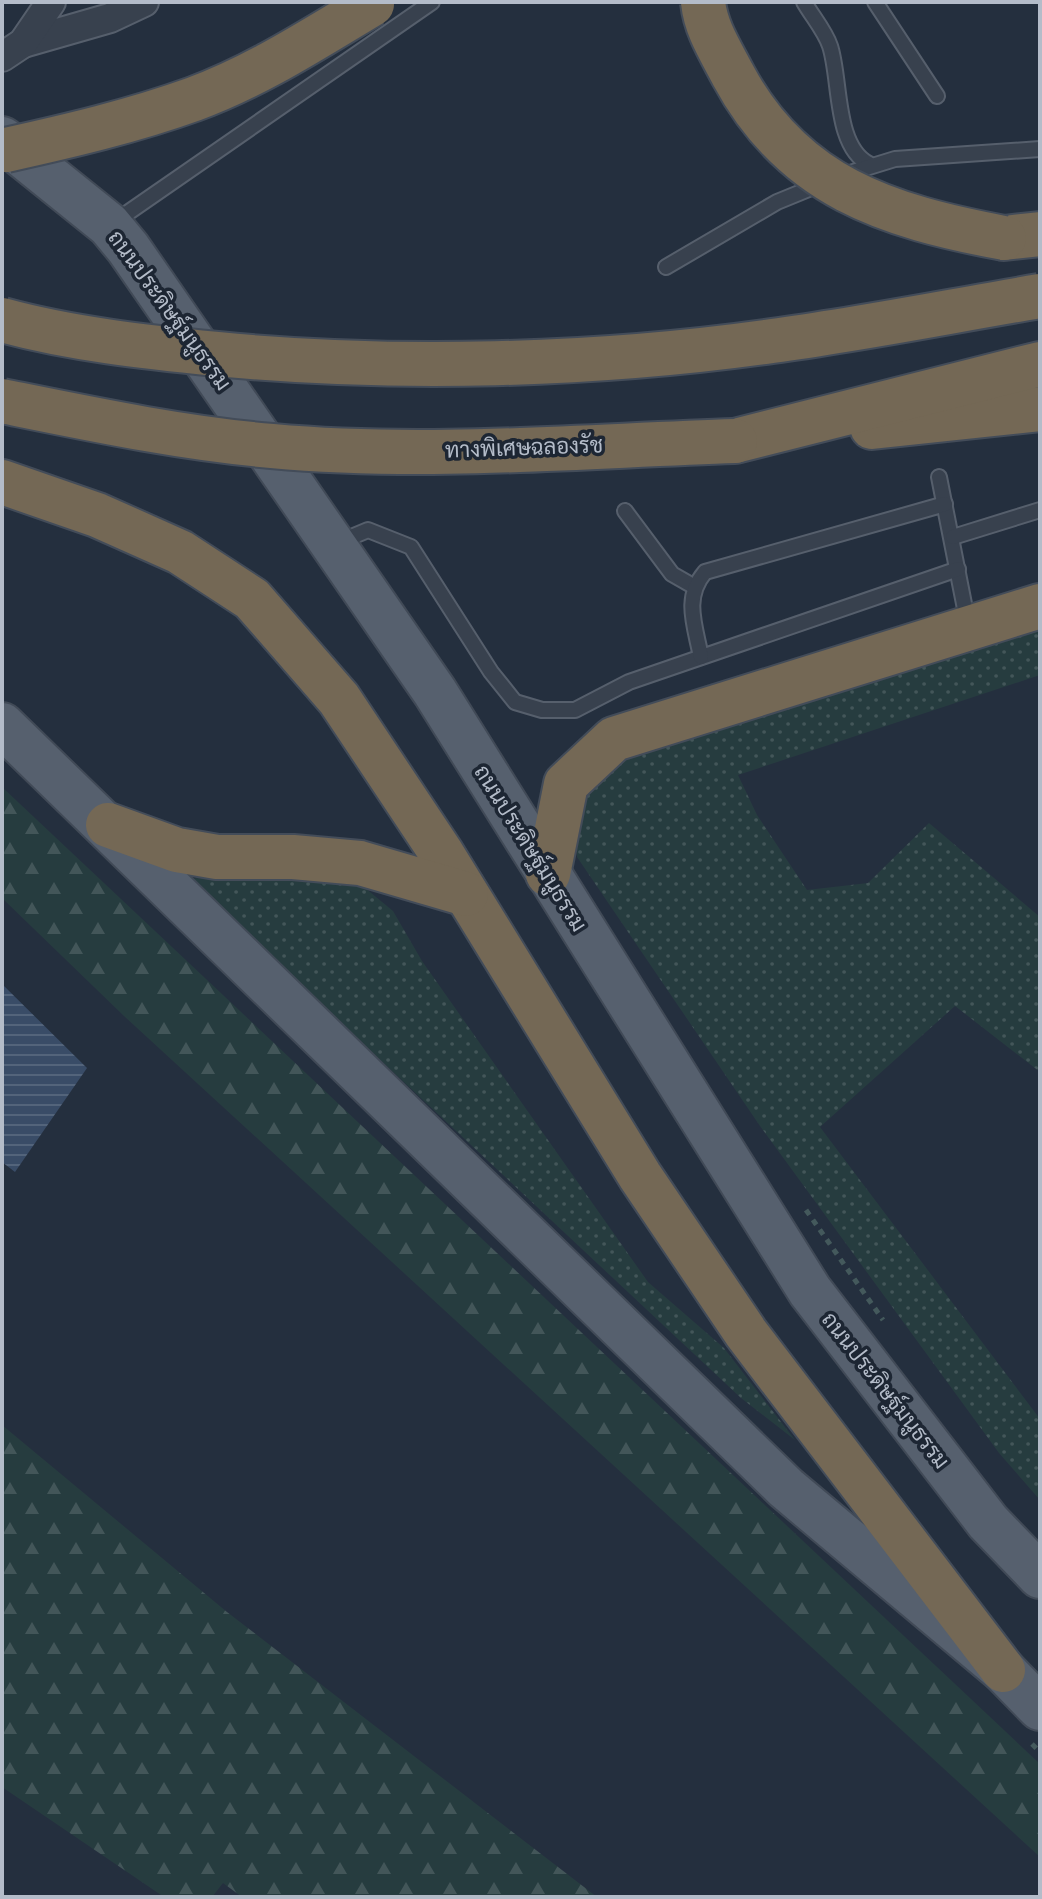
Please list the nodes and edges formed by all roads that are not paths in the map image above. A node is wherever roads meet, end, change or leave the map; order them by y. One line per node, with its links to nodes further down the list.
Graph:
1 (51, 2): 8 (street)
2 (144, 2): 8 (street)
3 (375, 2): 12 (highway, bridge)
4 (432, 2): 14 (lane)
5 (703, 2): 15 (highway, bridge)
6 (804, 2): 13 (lane)
7 (875, 2): 9 (lane)
8 (13, 50)
9 (937, 96)
10 (2, 139): 14 (main road, ถนนประดิษฐ์มนูธรรม)
11 (1040, 149): 13 (lane)
12 (2, 151)
13 (869, 164): 16 (lane)
14 (109, 225): 29 (main road, ถนนประดิษฐ์มนูธรรม)
15 (1040, 234)
16 (666, 267)
17 (1040, 296): 18 (highway, bridge)
18 (2, 320)
19 (1040, 364): 22 (highway, ทางพิเศษฉลองรัช)
20 (2, 401): 22 (highway, ทางพิเศษฉลองรัช, bridge)
21 (1040, 409): 22 (highway)
22 (735, 441)
23 (939, 477): 25 (lane)
24 (2, 482): 38 (highway)
25 (945, 504): 28 (lane); 31 (lane)
26 (1040, 510): 28 (lane)
27 (625, 511): 31 (lane)
28 (953, 537): 30 (lane)
29 (333, 545): 34 (lane); 37 (main road, ถนนประดิษฐ์มนูธรรม)
30 (958, 569): 33 (lane); 34 (lane)
31 (693, 586): 34 (lane)
32 (1040, 606): 33 (highway)
33 (969, 628): 37 (highway)
34 (701, 657)
35 (2, 725): 36 (main road)
36 (108, 825): 38 (highway); 40 (main road)
37 (548, 874): 39 (main road, ถนนประดิษฐ์มนูธรรม)
38 (466, 894): 40 (highway)
39 (1040, 1576)
40 (1003, 1670): 41 (main road)
41 (1040, 1708)

